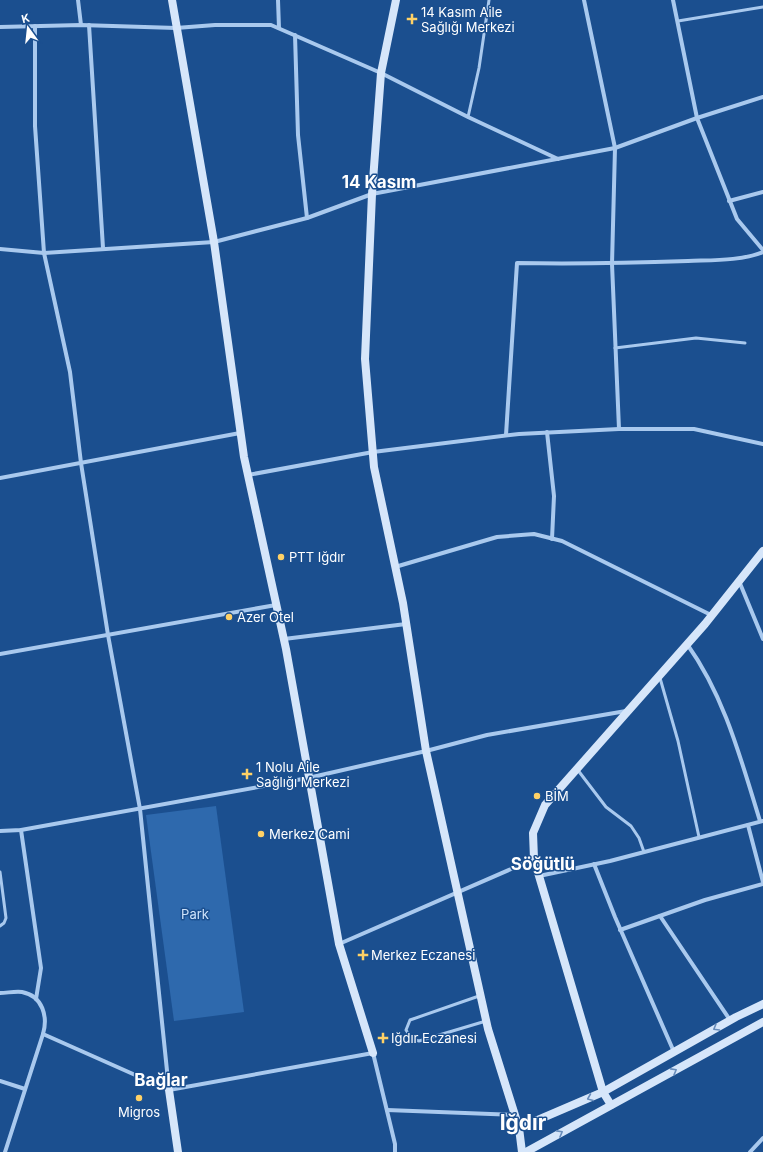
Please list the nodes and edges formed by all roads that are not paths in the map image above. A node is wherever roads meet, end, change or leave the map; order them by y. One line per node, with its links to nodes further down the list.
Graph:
1 (78, 0): 10 (street)
2 (172, 0): 14 (street)
3 (278, 0): 15 (street)
4 (396, 0): 17 (street)
5 (489, 0): 19 (lane)
6 (584, 0): 21 (street)
7 (673, 0): 9 (street)
8 (763, 7): 9 (lane)
9 (678, 21): 20 (street)
10 (81, 25): 11 (street); 12 (street)
11 (89, 25): 14 (street); 28 (street)
12 (35, 26): 13 (street); 31 (street)
13 (0, 27)
14 (176, 28): 15 (street); 27 (street)
15 (279, 28): 16 (street)
16 (295, 35): 17 (street); 26 (street)
17 (381, 73): 19 (street); 24 (street)
18 (763, 97): 20 (street)
19 (468, 117): 22 (street)
20 (697, 118): 21 (street); 25 (street)
21 (615, 148): 22 (street); 32 (street)
22 (559, 159): 24 (street)
23 (763, 192): 25 (street)
24 (372, 194): 26 (street); 40 (street)
25 (729, 201): 30 (street)
26 (307, 218): 27 (street)
27 (214, 242): 28 (street); 37 (street)
28 (103, 248): 31 (street)
29 (0, 249): 31 (street)
30 (763, 251): 32 (street)
31 (44, 252): 41 (street)
32 (612, 264): 34 (street); 38 (street)
33 (745, 343): 34 (lane)
34 (615, 348): 35 (street)
35 (619, 429): 36 (street); 39 (street)
36 (547, 432): 38 (street); 44 (street)
37 (241, 433): 41 (street); 42 (street)
38 (506, 435): 40 (street)
39 (763, 444)
40 (373, 452): 42 (street); 46 (street)
41 (81, 463): 43 (street); 51 (street)
42 (248, 475): 48 (street)
43 (0, 478)
44 (552, 539): 46 (street); 49 (street)
45 (763, 551): 47 (street)
46 (395, 567): 50 (street)
47 (739, 581): 49 (street); 53 (street)
48 (276, 605): 51 (street); 52 (street)
49 (711, 615): 54 (street)
50 (406, 624): 52 (street); 58 (street)
51 (108, 635): 55 (street); 61 (street)
52 (284, 639): 60 (street)
53 (763, 639)
54 (687, 643): 56 (street); 62 (street)
55 (0, 654)
56 (659, 675): 57 (street); 66 (lane)
57 (629, 710): 58 (street); 59 (street)
58 (426, 752): 60 (street); 73 (street)
59 (577, 769): 67 (lane); 68 (street)
60 (308, 778): 61 (street); 77 (street)
61 (140, 809): 64 (street); 90 (street)
62 (761, 821): 63 (street)
63 (748, 825): 66 (street); 72 (street)
64 (21, 830): 65 (street); 80 (street)
65 (0, 831)
66 (699, 837): 67 (street)
67 (644, 852): 69 (street)
68 (534, 859): 71 (street); 73 (street)
69 (594, 864): 71 (street); 76 (street)
70 (0, 872): 75 (lane)
71 (539, 876): 91 (street)
72 (763, 883): 74 (street)
73 (457, 893): 77 (street); 79 (street)
74 (660, 916): 76 (street); 83 (street)
75 (0, 926)
76 (620, 930): 86 (street)
77 (339, 944): 87 (street)
78 (0, 993): 80 (street)
79 (480, 995): 82 (street); 82 (lane)
80 (36, 998): 85 (street)
81 (763, 1004): 83 (street)
82 (486, 1020): 94 (street)
83 (730, 1020): 86 (street, one-way to 86)
84 (763, 1022): 92 (street, one-way to 84)
85 (43, 1034): 89 (street); 90 (street)
86 (674, 1052): 91 (street)
87 (372, 1053): 90 (street); 93 (street)
88 (0, 1081): 89 (street)
89 (25, 1090): 97 (street)
90 (169, 1090): 98 (street)
91 (603, 1092): 92 (street); 95 (street, one-way to 95)
92 (611, 1105): 101 (street, one-way to 92)
93 (387, 1110): 94 (street); 99 (street)
94 (515, 1115): 95 (street)
95 (519, 1128): 100 (street)
96 (763, 1138): 102 (street)
97 (5, 1152)
98 (178, 1152)
99 (395, 1152)
100 (522, 1152)
101 (526, 1152)
102 (750, 1152)

